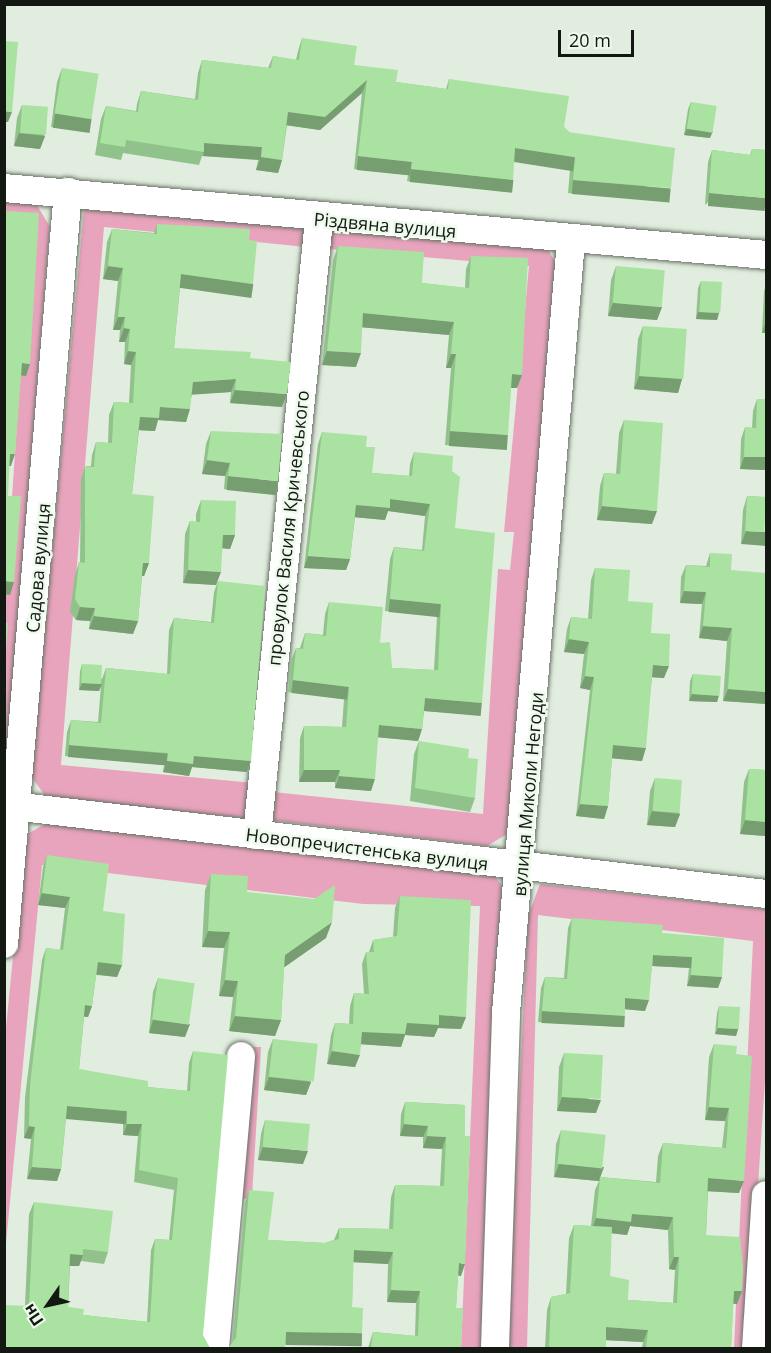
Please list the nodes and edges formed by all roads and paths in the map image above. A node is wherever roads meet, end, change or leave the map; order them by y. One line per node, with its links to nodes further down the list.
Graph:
1 (4, 188): 2 (street, Різдвяна вулиця)
2 (68, 192): 3 (street, Різдвяна вулиця); 6 (street, Садова вулиця)
3 (319, 220): 4 (street, Різдвяна вулиця); 7 (street, провулок Василя Кричевського)
4 (571, 240): 5 (street, Різдвяна вулиця); 8 (street, вулиця Миколи Негоди)
5 (766, 255)
6 (12, 806): 7 (street, Новопречистенська вулиця); 10 (street, Садова вулиця)
7 (257, 835): 8 (street, Новопречистенська вулиця)
8 (522, 868): 9 (street, Новопречистенська вулиця); 14 (street, вулиця Миколи Негоди)
9 (766, 894)
10 (4, 944)
11 (241, 1056): 13 (street)
12 (766, 1195): 15 (street)
13 (216, 1348)
14 (495, 1348)
15 (756, 1348)

